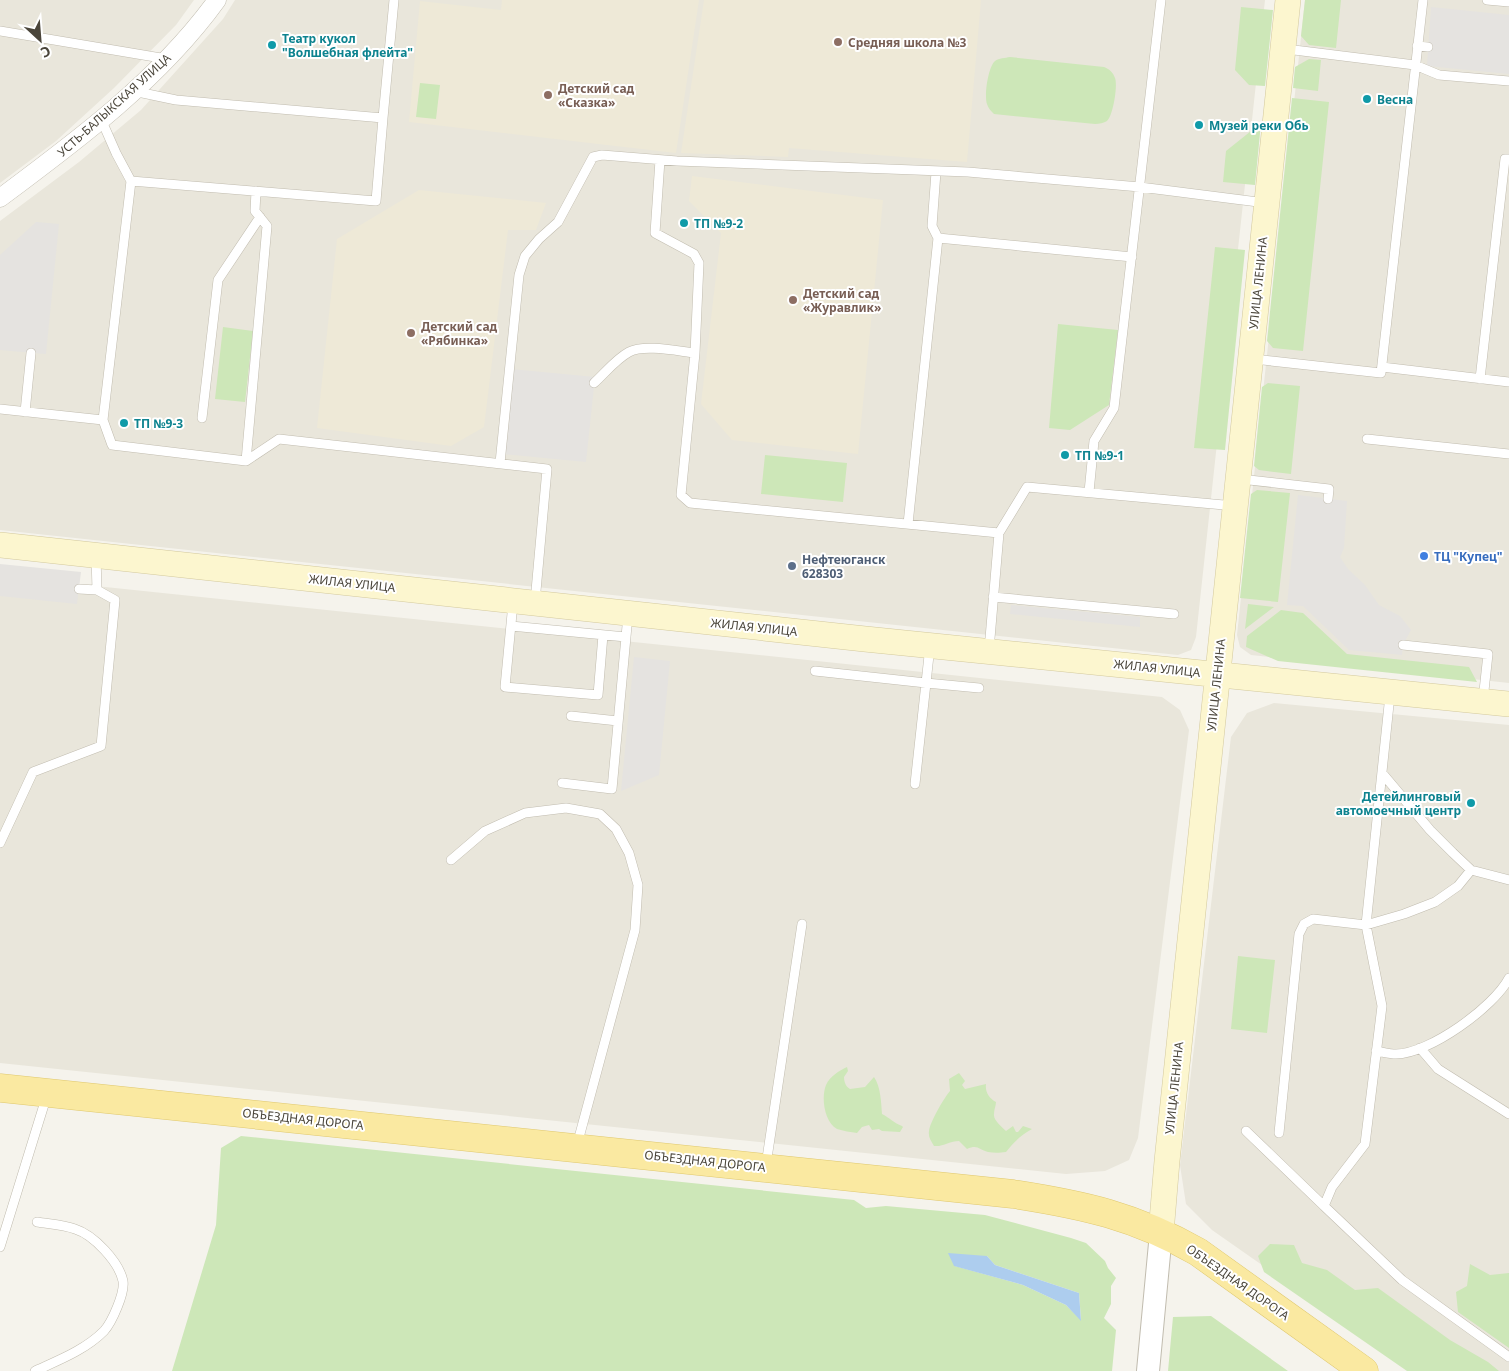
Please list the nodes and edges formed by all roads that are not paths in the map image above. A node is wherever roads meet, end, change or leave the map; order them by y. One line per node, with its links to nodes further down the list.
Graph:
1 (217, 0): 12 (street, УСТЬ-БАЛЫКСКАЯ УЛИЦА)
2 (394, 0): 16 (lane)
3 (1160, 0): 22 (lane)
4 (1288, 0): 11 (main road, УЛИЦА ЛЕНИНА)
5 (1423, 0): 9 (lane)
6 (1487, 0): 7 (lane)
7 (1509, 2)
8 (0, 32): 12 (lane)
9 (1417, 46): 10 (lane); 13 (lane)
10 (1428, 47)
11 (1283, 49): 13 (lane); 25 (main road, УЛИЦА ЛЕНИНА)
12 (167, 59): 15 (street, УСТЬ-БАЛЫКСКАЯ УЛИЦА)
13 (1415, 65): 14 (lane); 32 (lane)
14 (1509, 81)
15 (133, 91): 16 (lane); 17 (street, УСТЬ-БАЛЫКСКАЯ УЛИЦА)
16 (383, 118): 23 (lane)
17 (101, 119): 21 (lane); 24 (street, УСТЬ-БАЛЫКСКАЯ УЛИЦА)
18 (1509, 159): 33 (lane)
19 (660, 160): 20 (lane); 30 (lane); 44 (lane)
20 (936, 172): 22 (lane); 27 (lane)
21 (131, 181): 23 (lane); 39 (lane)
22 (1140, 187): 25 (lane); 28 (lane)
23 (256, 191): 26 (lane)
24 (0, 198)
25 (1266, 203): 31 (main road, УЛИЦА ЛЕНИНА)
26 (260, 217): 38 (lane); 43 (lane)
27 (938, 238): 28 (lane); 50 (lane)
28 (1132, 257): 47 (lane)
29 (31, 353): 37 (lane)
30 (695, 353): 35 (lane); 50 (lane)
31 (1250, 359): 32 (lane); 46 (main road, УЛИЦА ЛЕНИНА)
32 (1382, 367): 33 (lane)
33 (1480, 379): 34 (lane)
34 (1509, 382)
35 (594, 383)
36 (0, 409): 37 (lane)
37 (25, 412): 39 (lane)
38 (202, 418)
39 (103, 420): 43 (lane)
40 (1367, 439): 41 (lane)
41 (1509, 454)
42 (551, 459): 45 (lane)
43 (246, 461): 44 (lane)
44 (500, 463): 45 (lane)
45 (548, 469): 57 (lane)
46 (1238, 478): 48 (lane); 49 (main road, УЛИЦА ЛЕНИНА)
47 (1089, 492): 49 (lane); 51 (lane)
48 (1328, 498)
49 (1235, 506): 67 (main road, УЛИЦА ЛЕНИНА)
50 (908, 524): 51 (lane)
51 (999, 533): 56 (lane)
52 (0, 545): 53 (main road, ЖИЛАЯ УЛИЦА)
53 (96, 555): 55 (lane); 57 (main road, ЖИЛАЯ УЛИЦА)
54 (79, 589): 55 (lane)
55 (96, 590): 78 (lane)
56 (993, 597): 59 (lane); 65 (lane)
57 (524, 601): 58 (main road, ЖИЛАЯ УЛИЦА); 60 (lane)
58 (628, 613): 62 (lane); 64 (main road, ЖИЛАЯ УЛИЦА)
59 (1174, 614)
60 (510, 626): 61 (lane); 61 (lane)
61 (603, 635): 62 (lane)
62 (626, 638): 74 (lane)
63 (1403, 645): 71 (lane)
64 (930, 646): 65 (main road, ЖИЛАЯ УЛИЦА); 68 (lane)
65 (988, 652): 67 (main road, ЖИЛАЯ УЛИЦА)
66 (815, 671): 68 (lane)
67 (1217, 674): 70 (main road, ЖИЛАЯ УЛИЦА); 96 (main road, УЛИЦА ЛЕНИНА)
68 (926, 682): 69 (lane); 77 (lane)
69 (979, 688)
70 (1390, 692): 71 (main road, ЖИЛАЯ УЛИЦА); 75 (lane)
71 (1483, 701): 72 (main road, ЖИЛАЯ УЛИЦА)
72 (1509, 704)
73 (570, 716): 74 (lane)
74 (618, 721): 76 (lane)
75 (1382, 773): 80 (lane); 83 (lane)
76 (562, 783)
77 (915, 784)
78 (0, 843)
79 (452, 860): 92 (lane)
80 (1471, 870): 81 (lane); 83 (lane)
81 (1509, 880)
82 (802, 924): 93 (lane)
83 (1366, 925): 86 (lane); 91 (lane)
84 (1509, 978): 85 (lane)
85 (1420, 1048): 86 (lane); 89 (lane)
86 (1376, 1052): 94 (lane)
87 (0, 1088): 88 (main road, ОБЪЕЗДНАЯ ДОРОГА)
88 (48, 1093): 92 (main road, ОБЪЕЗДНАЯ ДОРОГА); 97 (lane)
89 (1509, 1114)
90 (1246, 1132): 94 (lane)
91 (1279, 1132)
92 (576, 1148): 93 (main road, ОБЪЕЗДНАЯ ДОРОГА)
93 (766, 1168): 96 (main road, ОБЪЕЗДНАЯ ДОРОГА)
94 (1324, 1206): 98 (lane)
95 (37, 1222): 99 (lane)
96 (1161, 1232): 100 (street, УЛИЦА ЛЕНИНА); 101 (main road, ОБЪЕЗДНАЯ ДОРОГА)
97 (0, 1247)
98 (1509, 1357)
99 (35, 1371)
100 (1148, 1371)
101 (1364, 1371)

